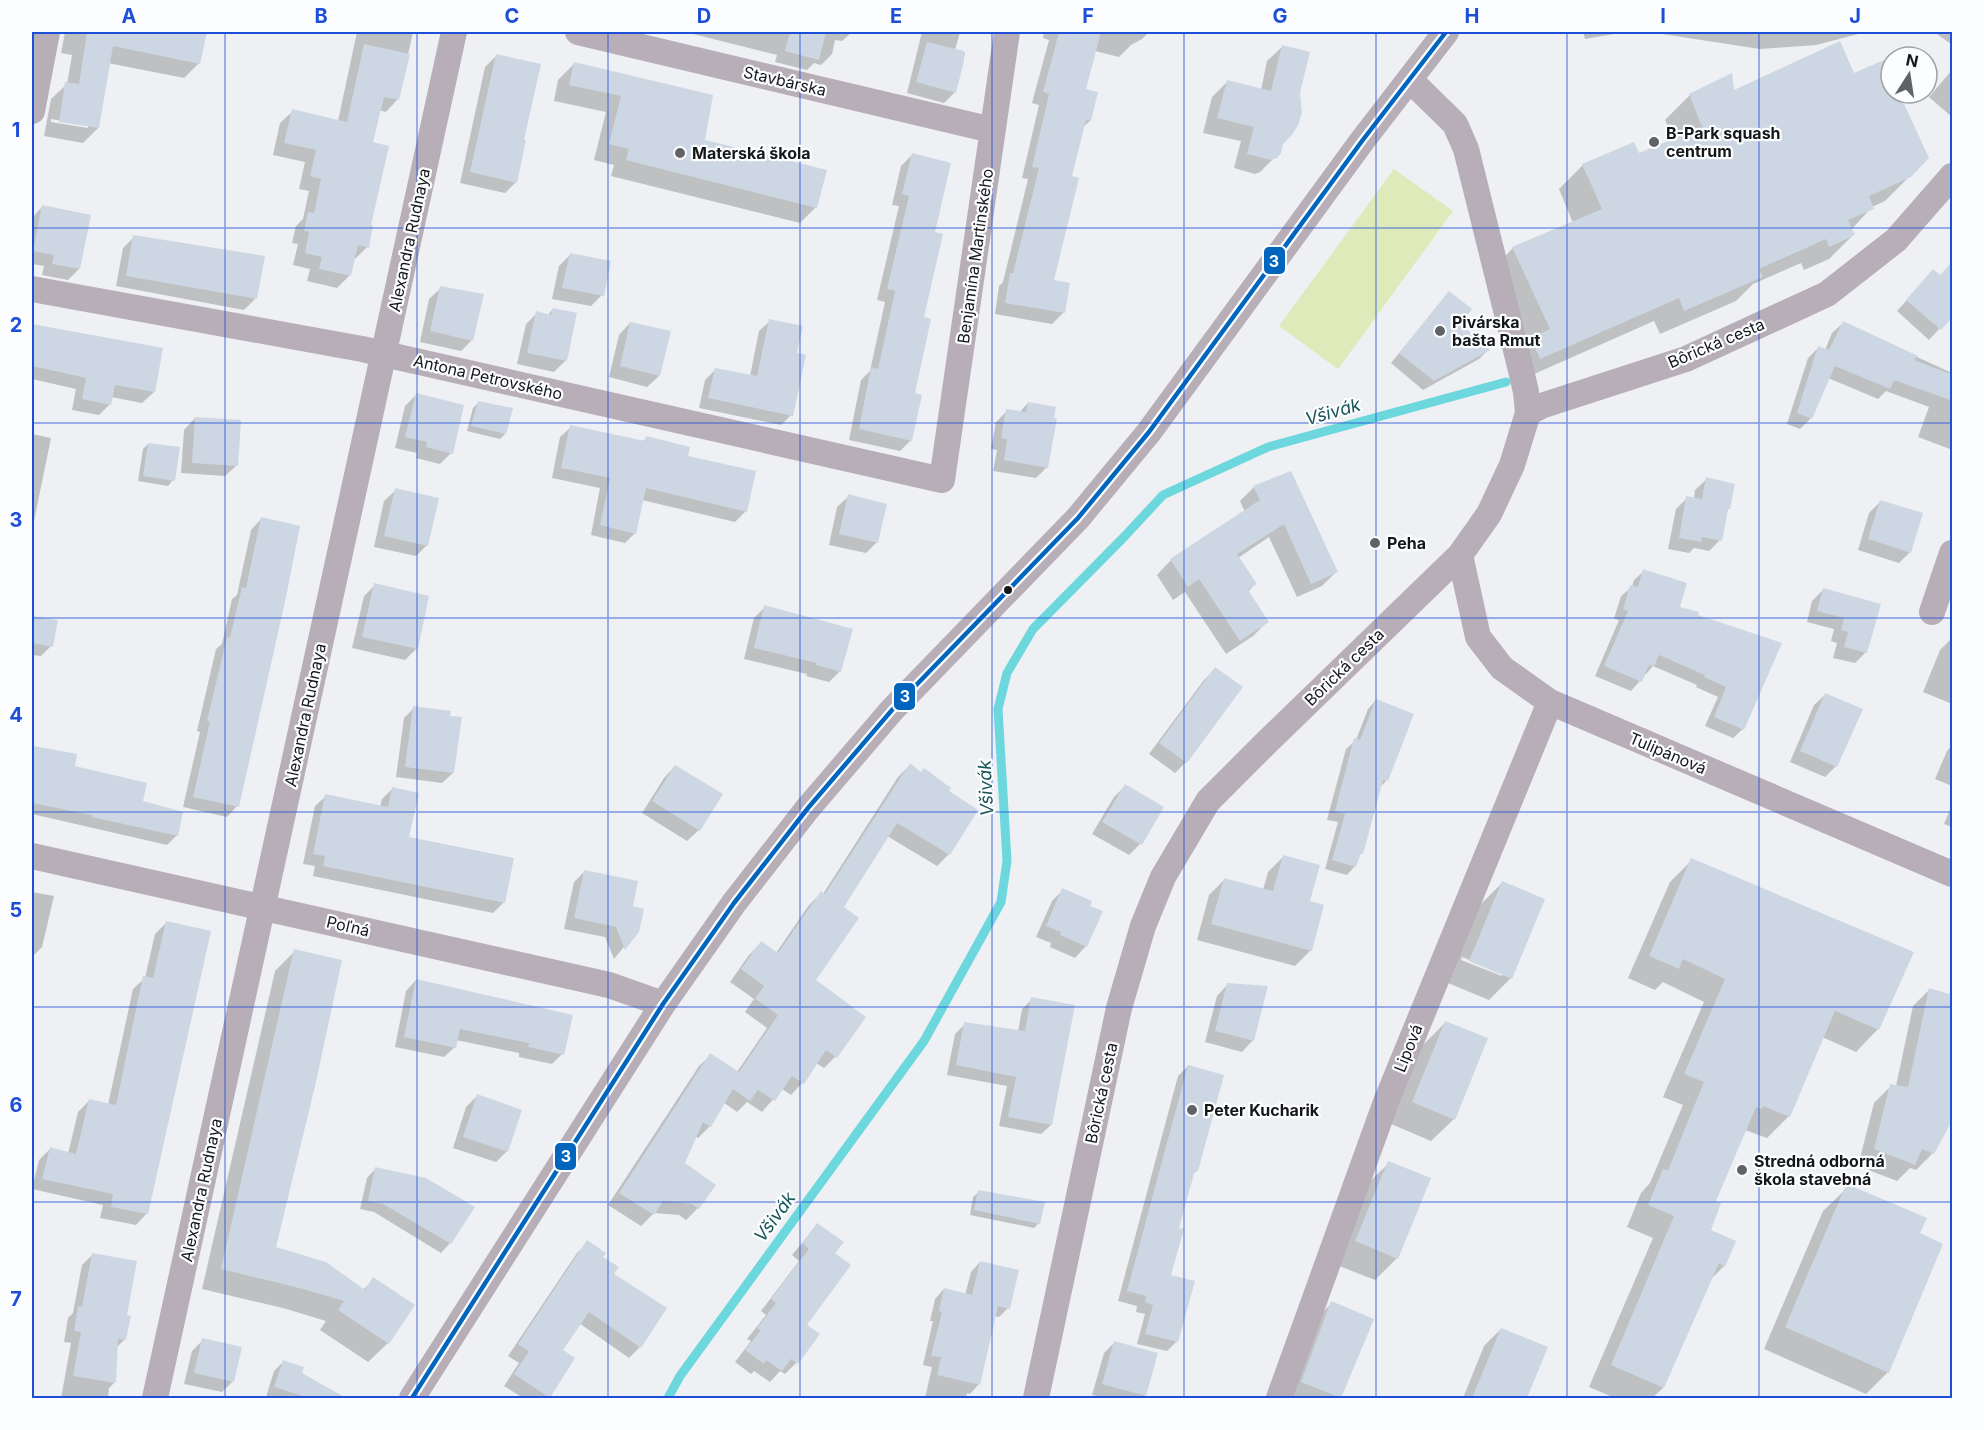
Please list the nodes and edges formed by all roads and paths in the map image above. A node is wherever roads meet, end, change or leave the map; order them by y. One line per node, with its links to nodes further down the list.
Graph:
1 (47, 32): 7 (street)
2 (454, 32): 11 (street, Alexandra Rudnaya)
3 (579, 32): 8 (street, Stavbárska)
4 (1007, 32): 8 (street, Benjamína Martinského)
5 (1446, 32): 6 (street)
6 (1410, 80): 12 (street); 21 (street)
7 (32, 111)
8 (992, 130): 13 (street, Benjamína Martinského)
9 (1953, 176): 12 (street, Bôrická cesta)
10 (32, 289): 11 (street, Antona Petrovského)
11 (384, 354): 13 (street, Antona Petrovského); 20 (street, Alexandra Rudnaya)
12 (1527, 402): 15 (street, Bôrická cesta)
13 (942, 480)
14 (1953, 553): 16 (street)
15 (1460, 555): 17 (street, Tulipánová); 24 (street, Bôrická cesta)
16 (1932, 612)
17 (1550, 702): 19 (street, Tulipánová); 25 (street, Lipová)
18 (32, 856): 20 (street, Poľná)
19 (1953, 874)
20 (262, 906): 21 (street, Poľná); 22 (street, Alexandra Rudnaya)
21 (663, 1004): 23 (street)
22 (155, 1398)
23 (412, 1398)
24 (1036, 1398)
25 (1279, 1398)

